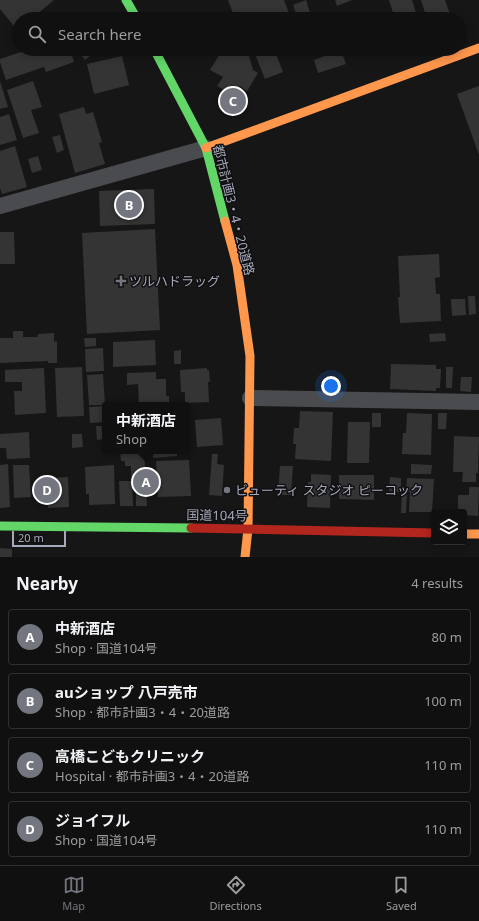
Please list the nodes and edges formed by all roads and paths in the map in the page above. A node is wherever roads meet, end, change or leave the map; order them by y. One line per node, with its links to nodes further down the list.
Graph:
1 (126, 0): 2 (main road)
2 (133, 12)
3 (479, 48): 4 (main road)
4 (467, 52)
5 (158, 56): 7 (main road, 都市計画3・4・20道路)
6 (457, 56): 7 (main road)
7 (206, 148): 8 (street); 9 (main road, 都市計画3・4・20道路)
8 (0, 206)
9 (250, 398): 10 (street); 12 (main road, 都市計画3・4・20道路)
10 (479, 402)
11 (0, 526): 12 (main road, 国道104号)
12 (248, 528): 13 (main road, 国道104号); 16 (main road, 都市計画3・4・20道路)
13 (431, 533)
14 (467, 534): 15 (main road)
15 (479, 534)
16 (245, 557)

